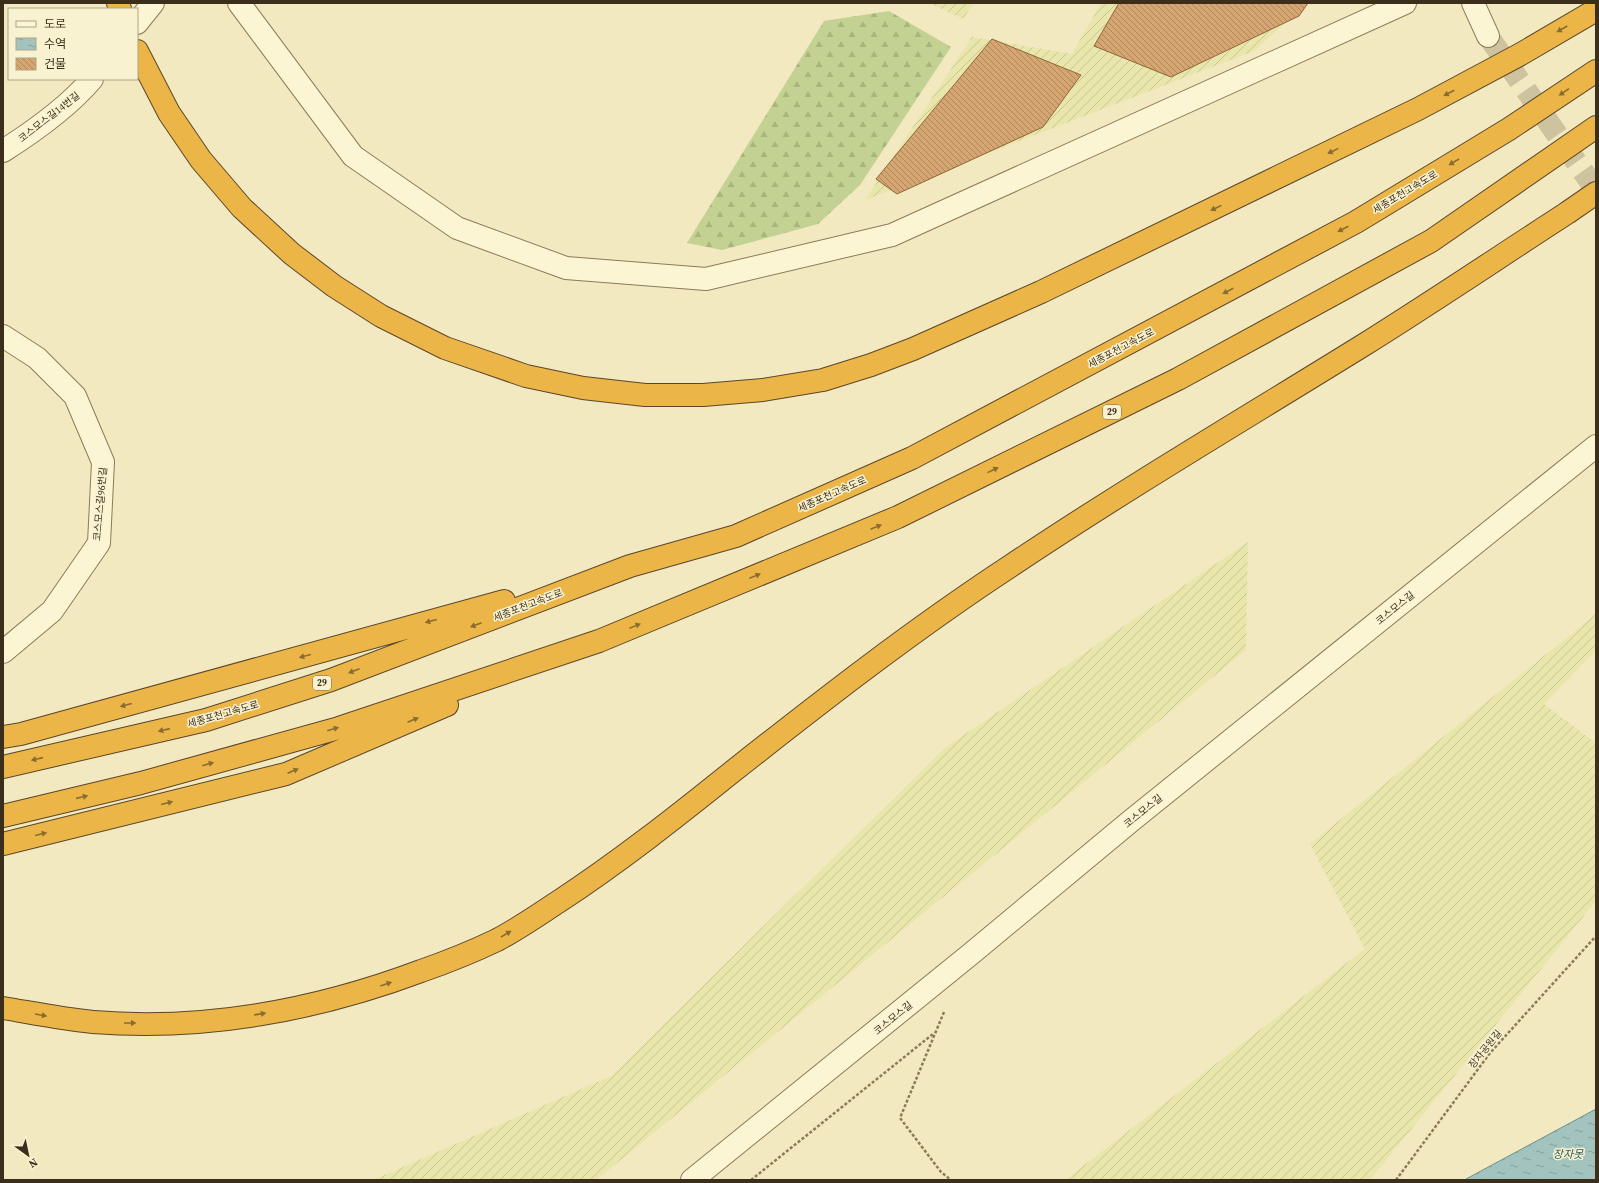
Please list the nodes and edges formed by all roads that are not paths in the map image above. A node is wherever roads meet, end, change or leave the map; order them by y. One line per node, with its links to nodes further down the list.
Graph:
1 (153, 3): 6 (street)
2 (239, 3): 3 (street)
3 (1405, 3)
4 (1473, 3): 7 (street)
5 (1596, 10): 8 (highway, one-way to 8)
6 (138, 22)
7 (1488, 36)
8 (138, 53)
9 (1596, 71): 16 (highway, 세종포천고속도로 / 29, one-way to 16)
10 (91, 80): 12 (street, 코스모스길14번길)
11 (1596, 127): 17 (highway, 29, one-way to 11)
12 (3, 151)
13 (1596, 193): 23 (highway, one-way to 13)
14 (3, 336): 18 (street, 코스모스길96번길)
15 (1596, 446): 24 (street, 코스모스길)
16 (630, 566): 19 (highway, one-way to 19); 20 (highway, 세종포천고속도로 / 29, one-way to 20)
17 (599, 640): 21 (highway, 29, one-way to 17); 22 (highway, one-way to 17)
18 (3, 652)
19 (3, 737)
20 (3, 767)
21 (3, 816)
22 (3, 844)
23 (3, 1008)
24 (692, 1180)

